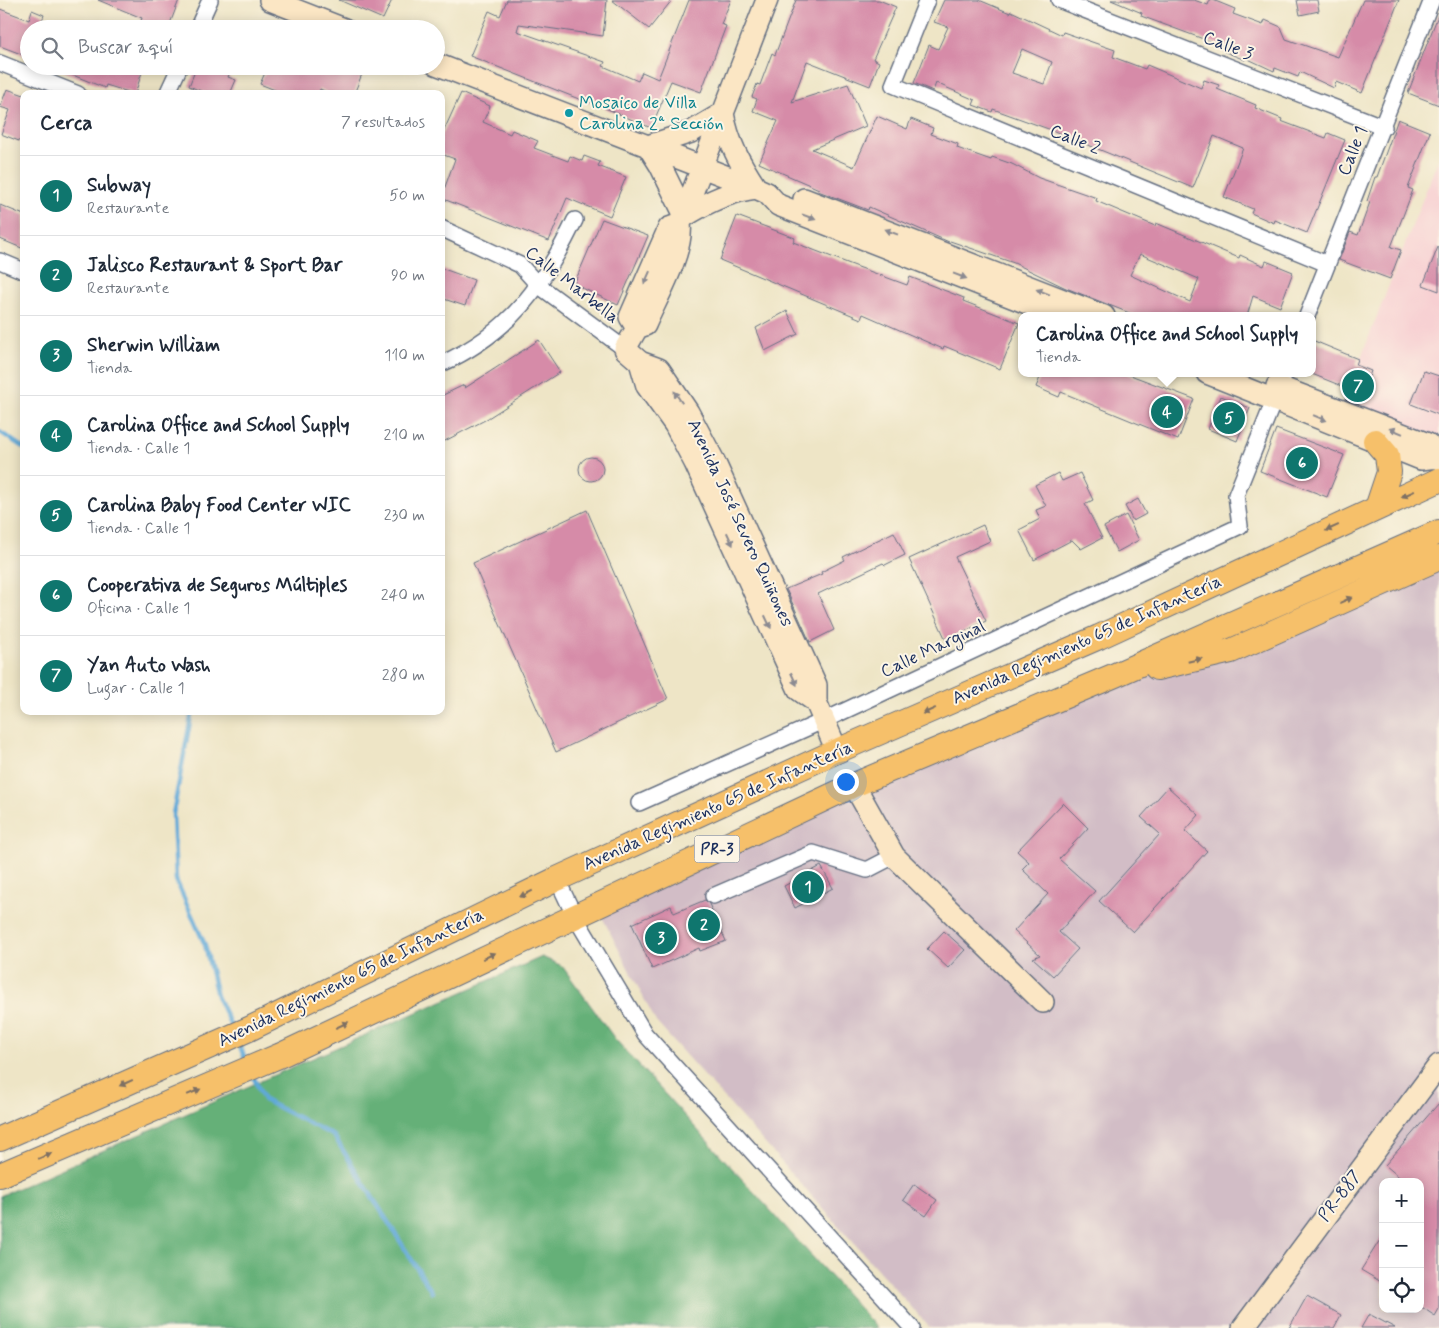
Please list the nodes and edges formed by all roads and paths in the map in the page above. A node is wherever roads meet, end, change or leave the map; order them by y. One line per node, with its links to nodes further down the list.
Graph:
1 (210, 0): 7 (street)
2 (270, 0): 8 (street)
3 (768, 0): 16 (street)
4 (927, 0): 25 (street, Calle 2)
5 (1059, 0): 17 (street, Calle 3)
6 (1432, 0): 17 (street, Calle 1)
7 (201, 20)
8 (321, 20)
9 (0, 63): 11 (street)
10 (445, 67): 18 (street)
11 (20, 71)
12 (30, 75): 14 (street)
13 (176, 75): 15 (street)
14 (68, 90)
15 (169, 90)
16 (723, 113): 18 (street); 19 (street); 20 (street)
17 (1384, 127): 25 (street, Calle 1)
18 (648, 146): 19 (street); 22 (street)
19 (703, 167): 20 (street); 22 (street)
20 (762, 191): 22 (street); 28 (street, one-way to 28); 29 (street, one-way to 20)
21 (575, 220): 27 (street)
22 (682, 220): 31 (street)
23 (445, 230): 27 (street, Calle Marbella)
24 (0, 261): 26 (street)
25 (1327, 264): 30 (street, Calle 1)
26 (20, 269)
27 (538, 285): 31 (street, Calle Marbella); 32 (street)
28 (1050, 312)
29 (1094, 312)
30 (1309, 312)
31 (632, 356): 42 (street, Avenida José Severo Quiñones)
32 (445, 362)
33 (1228, 377): 35 (street)
34 (1255, 377): 35 (street)
35 (1279, 387): 36 (street, one-way to 36); 37 (street, one-way to 35); 42 (street, Calle Marginal)
36 (1375, 441): 37 (street); 38 (main road)
37 (1438, 465): 38 (main road, Avenida Regimiento 65 de Infantería / PR-3, one-way to 38)
38 (1377, 508): 43 (main road, Avenida Regimiento 65 de Infantería / PR-3, one-way to 43)
39 (1439, 532): 41 (main road, Avenida Regimiento 65 de Infantería / PR-3)
40 (1439, 558): 41 (main road, one-way to 40)
41 (1113, 676): 44 (main road, Avenida Regimiento 65 de Infantería / PR-3)
42 (820, 711): 43 (street, Avenida José Severo Quiñones); 45 (street, Calle Marginal)
43 (837, 751): 47 (main road, Avenida Regimiento 65 de Infantería / PR-3)
44 (854, 785): 46 (street); 49 (main road, Avenida Regimiento 65 de Infantería / PR-3)
45 (639, 803)
46 (894, 856): 48 (street); 50 (street)
47 (557, 879): 49 (street); 52 (main road, Avenida Regimiento 65 de Infantería / PR-3, one-way to 52)
48 (713, 896)
49 (574, 915): 53 (main road, Avenida Regimiento 65 de Infantería / PR-3, one-way to 49); 54 (street)
50 (1043, 1002)
51 (1439, 1065): 55 (street, PR-887)
52 (0, 1139)
53 (0, 1175)
54 (912, 1328)
55 (1243, 1328)

